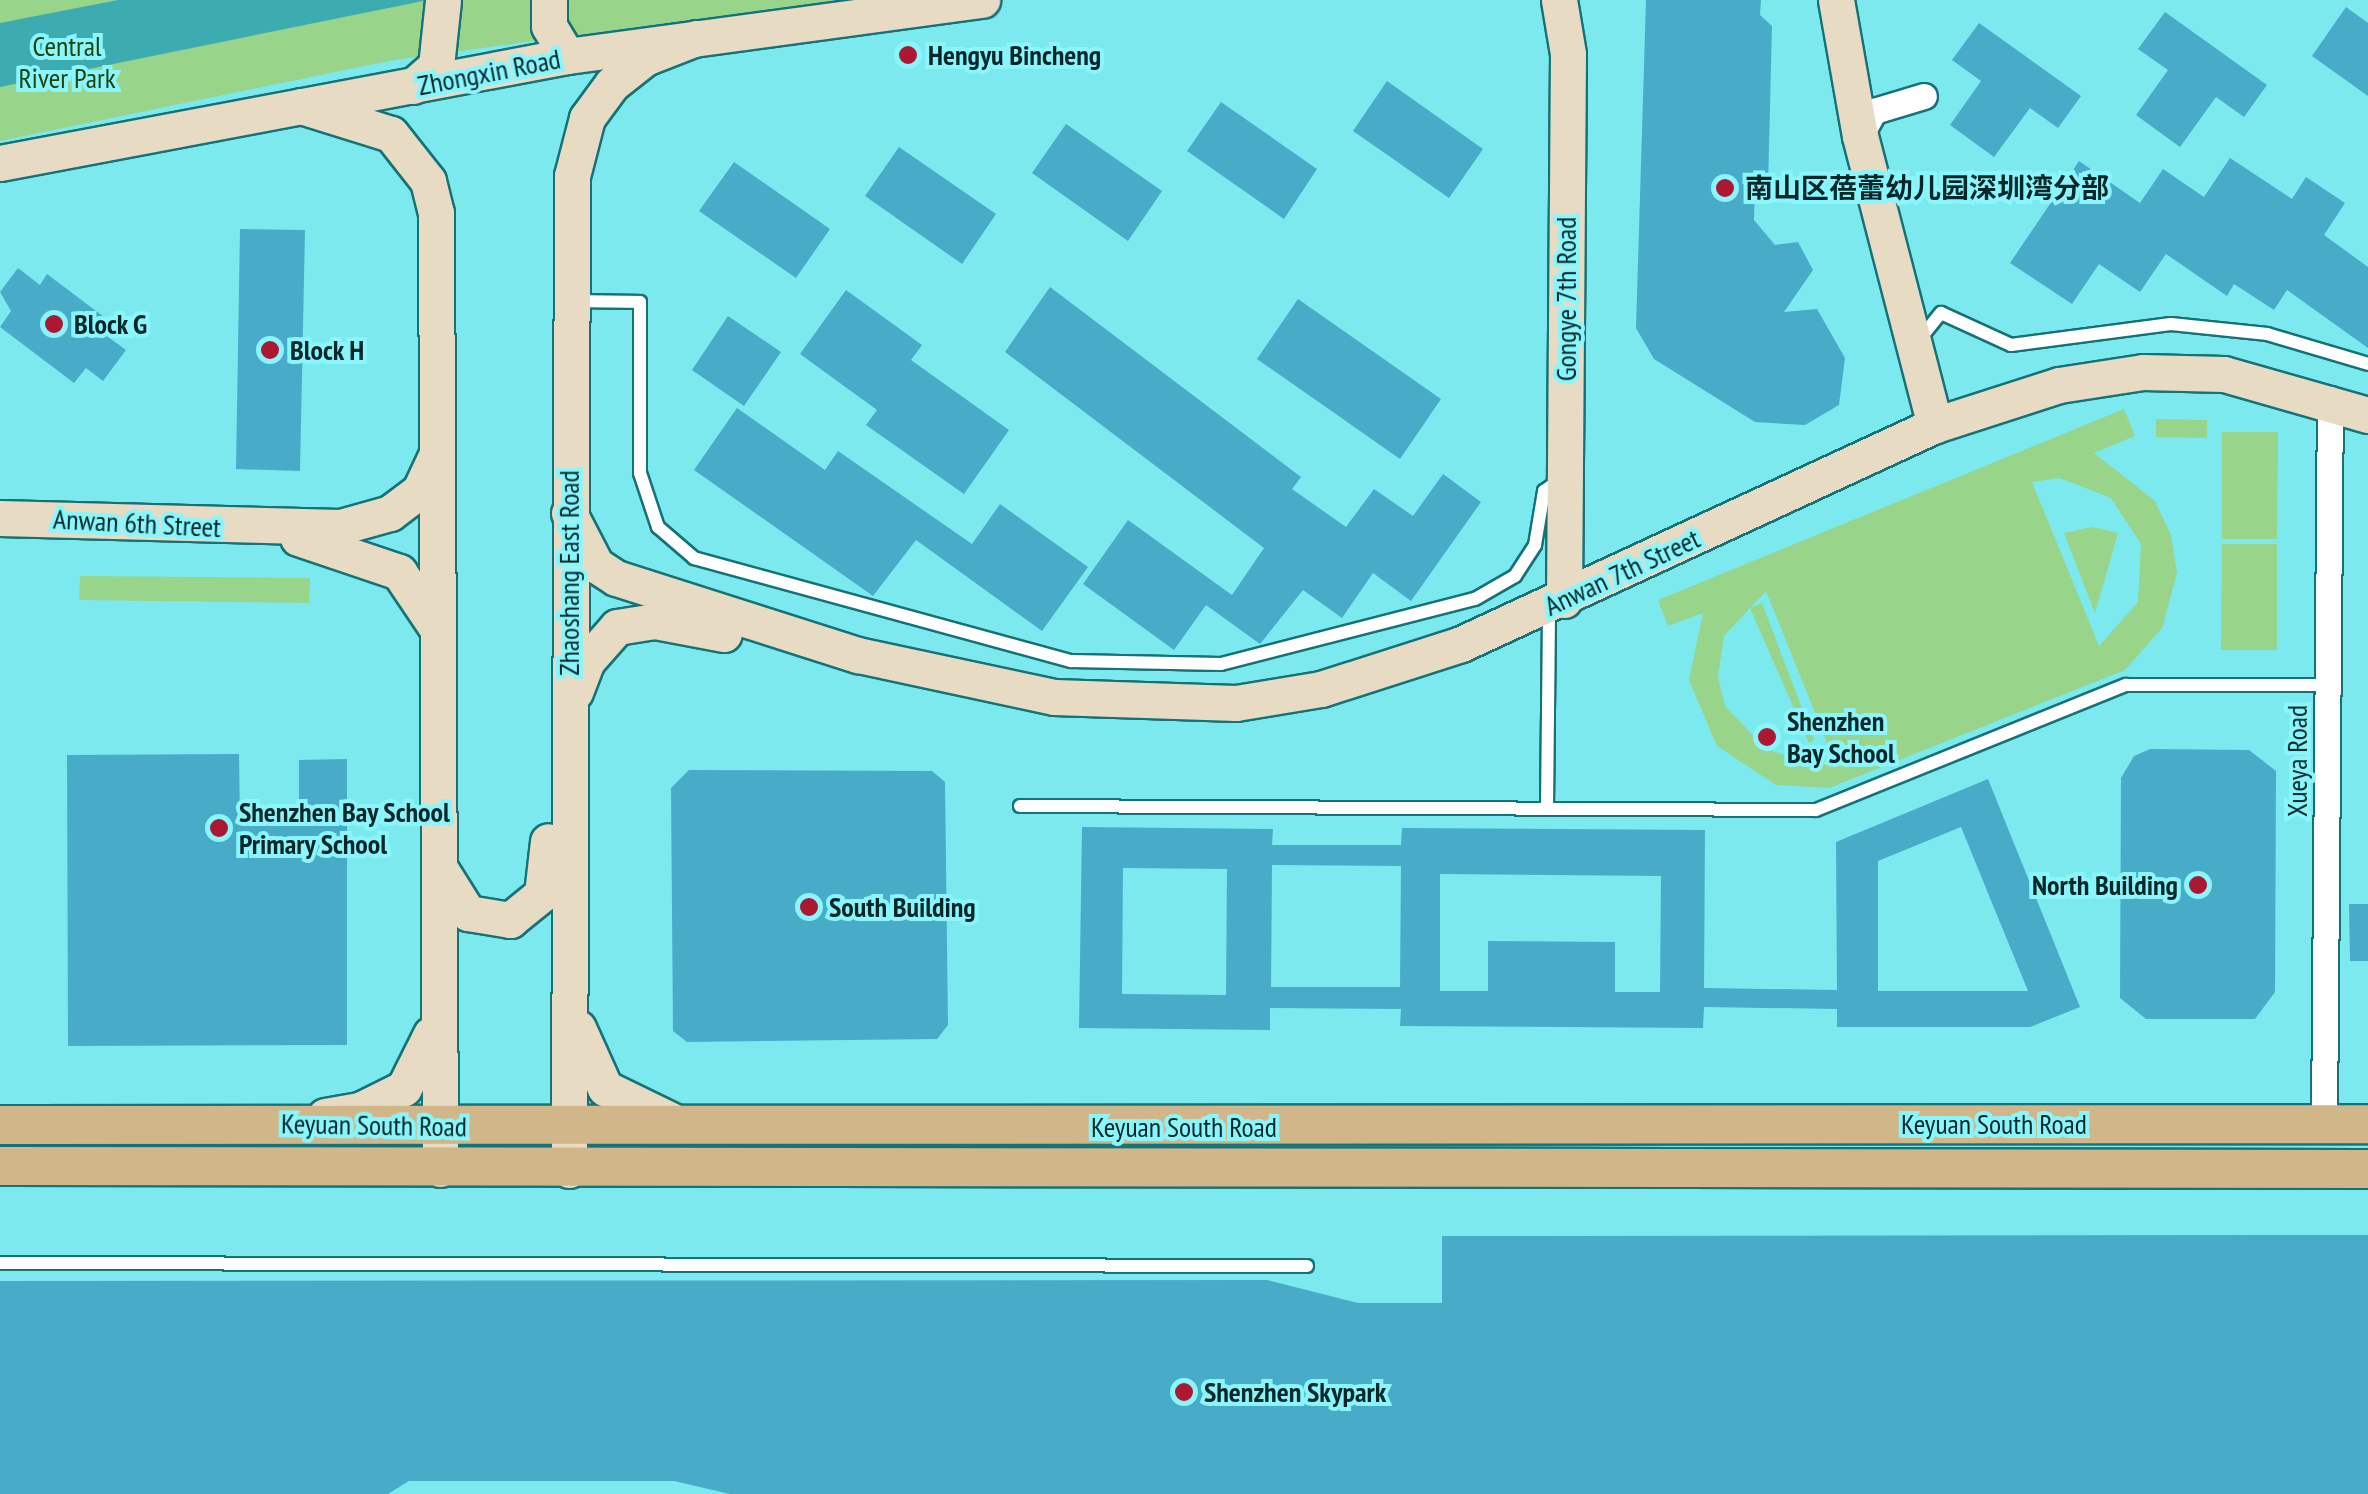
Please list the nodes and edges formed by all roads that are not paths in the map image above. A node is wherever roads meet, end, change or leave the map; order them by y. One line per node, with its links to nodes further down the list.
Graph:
1 (443, 0): 8 (street)
2 (982, 0): 6 (street, Zhongxin Road)
3 (1559, 0): 20 (street, Gongye 7th Road)
4 (1836, 0): 11 (street)
5 (549, 13): 7 (street)
6 (696, 38): 7 (street, Zhongxin Road); 13 (street, Zhaoshang East Road)
7 (567, 56): 8 (street, Zhongxin Road)
8 (413, 86): 10 (street, Zhongxin Road)
9 (1924, 96): 11 (street)
10 (302, 106): 12 (street, Zhongxin Road); 19 (street)
11 (1860, 136): 14 (street)
12 (0, 162)
13 (570, 300): 20 (lane); 21 (street, Zhaoshang East Road)
14 (1914, 346): 15 (lane); 18 (street)
15 (2368, 364)
16 (2330, 399): 17 (street, Anwan 7th Street); 18 (street, Anwan 7th Street); 27 (street, Xueya Road)
17 (2368, 416)
18 (1935, 425): 24 (street, Anwan 7th Street)
19 (438, 450): 23 (street); 25 (street)
20 (1564, 476): 24 (street, Gongye 7th Road)
21 (569, 513): 26 (street); 28 (street, Zhaoshang East Road)
22 (0, 518): 23 (street, Anwan 6th Street)
23 (274, 531): 25 (street)
24 (1556, 604): 26 (street, Anwan 7th Street); 30 (lane)
25 (437, 629): 31 (street)
26 (858, 656): 28 (street)
27 (2328, 684): 30 (lane); 36 (street, Xueya Road)
28 (569, 722): 31 (street); 33 (street, Zhaoshang East Road)
29 (1020, 806): 30 (lane)
30 (1547, 807)
31 (440, 868): 32 (street)
32 (441, 984): 34 (street); 38 (street)
33 (569, 993): 39 (street, Zhaoshang East Road); 40 (street)
34 (285, 1123): 35 (main road, Keyuan South Road); 38 (main road, Keyuan South Road)
35 (0, 1124)
36 (2324, 1124): 37 (main road, Keyuan South Road); 40 (main road, Keyuan South Road)
37 (2368, 1124)
38 (440, 1127): 39 (main road, Keyuan South Road); 42 (street)
39 (569, 1128): 40 (main road, Keyuan South Road); 43 (street, Zhaoshang East Road)
40 (708, 1129)
41 (0, 1166): 42 (main road, Keyuan South Road)
42 (440, 1168): 43 (main road, Keyuan South Road)
43 (569, 1170): 44 (main road, Keyuan South Road)
44 (2368, 1170)
45 (0, 1263): 46 (lane)
46 (1306, 1266)

